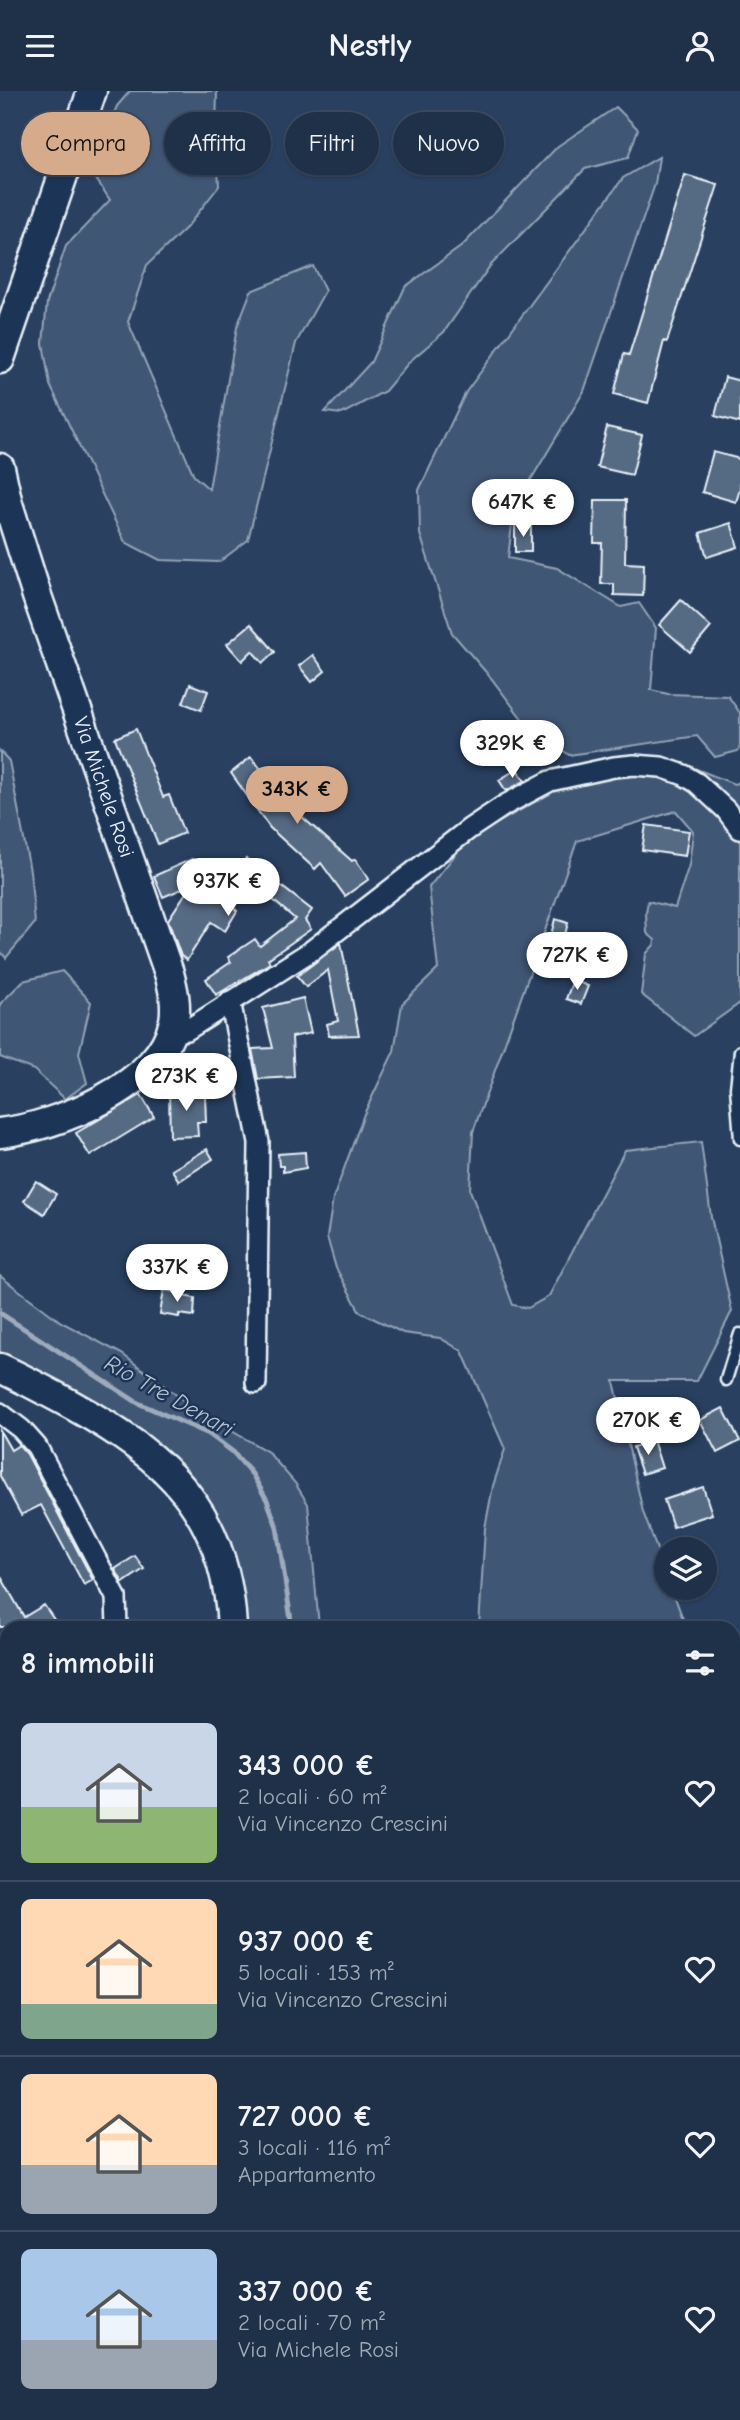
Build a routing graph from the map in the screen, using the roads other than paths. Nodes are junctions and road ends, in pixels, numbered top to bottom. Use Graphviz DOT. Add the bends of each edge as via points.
graph roads {
  1 [pos="92,91"];
  2 [pos="4,330"];
  3 [pos="0,359"];
  4 [pos="0,468"];
  5 [pos="740,829"];
  6 [pos="230,1001"];
  7 [pos="170,1033"];
  8 [pos="740,1051"];
  9 [pos="0,1133"];
  10 [pos="740,1139"];
  11 [pos="740,1334"];
  12 [pos="0,1368"];
  13 [pos="726,1380"];
  14 [pos="256,1383"];
  15 [pos="0,1413"];
  16 [pos="117,1621"];
  17 [pos="232,1621"];
  1 -- 2 [label="street"];
  2 -- 3 [label="street"];
  4 -- 7 [label="street, Via Michele Rosi" via="37,596 169,973 175,1008"];
  5 -- 6 [label="street" via="697,783 661,767 614,767 550,781 469,829 311,951"];
  6 -- 7 [label="street" via="187,1030"];
  6 -- 14 [label="street" via="259,1142"];
  7 -- 9 [label="street, Via Michele Rosi" via="147,1066 111,1095 56,1120"];
  8 -- 10 [label="lane" via="736,1088"];
  11 -- 13 [label="lane"];
  12 -- 17 [label="street" via="111,1427 180,1485 195,1504 223,1563"];
  15 -- 16 [label="street" via="37,1447 116,1597"];
}
